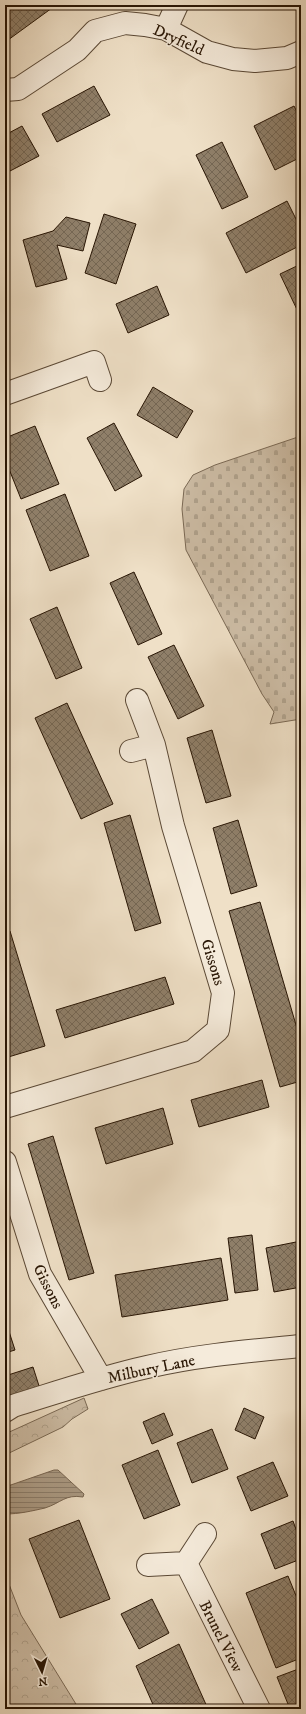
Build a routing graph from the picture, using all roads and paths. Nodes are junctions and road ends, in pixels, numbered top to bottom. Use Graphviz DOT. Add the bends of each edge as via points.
graph roads {
  1 [pos="177,5"];
  2 [pos="166,29"];
  3 [pos="301,52"];
  4 [pos="5,90"];
  5 [pos="94,362"];
  6 [pos="5,394"];
  7 [pos="137,700"];
  8 [pos="154,745"];
  9 [pos="131,751"];
  10 [pos="5,1107"];
  11 [pos="5,1162"];
  12 [pos="301,1346"];
  13 [pos="101,1379"];
  14 [pos="5,1411"];
  15 [pos="205,1534"];
  16 [pos="186,1563"];
  17 [pos="148,1565"];
  18 [pos="259,1709"];
  1 -- 2 [label="street"];
  2 -- 3 [label="street, Dryfield" via="207,52 233,59 255,61 287,58"];
  2 -- 4 [label="street, Dryfield" via="125,23 95,31 77,50 38,76 18,89"];
  5 -- 6 [label="street"];
  7 -- 8 [label="street, Gissons"];
  8 -- 9 [label="street"];
  8 -- 10 [label="street, Gissons" via="173,826 223,993 218,1030 193,1051"];
  11 -- 13 [label="street, Gissons" via="40,1274"];
  12 -- 13 [label="street, Milbury Lane" via="198,1357 148,1366"];
  13 -- 14 [label="street, Milbury Lane" via="13,1406"];
  15 -- 16 [label="street"];
  16 -- 17 [label="street"];
  16 -- 18 [label="street, Brunel View"];
}
